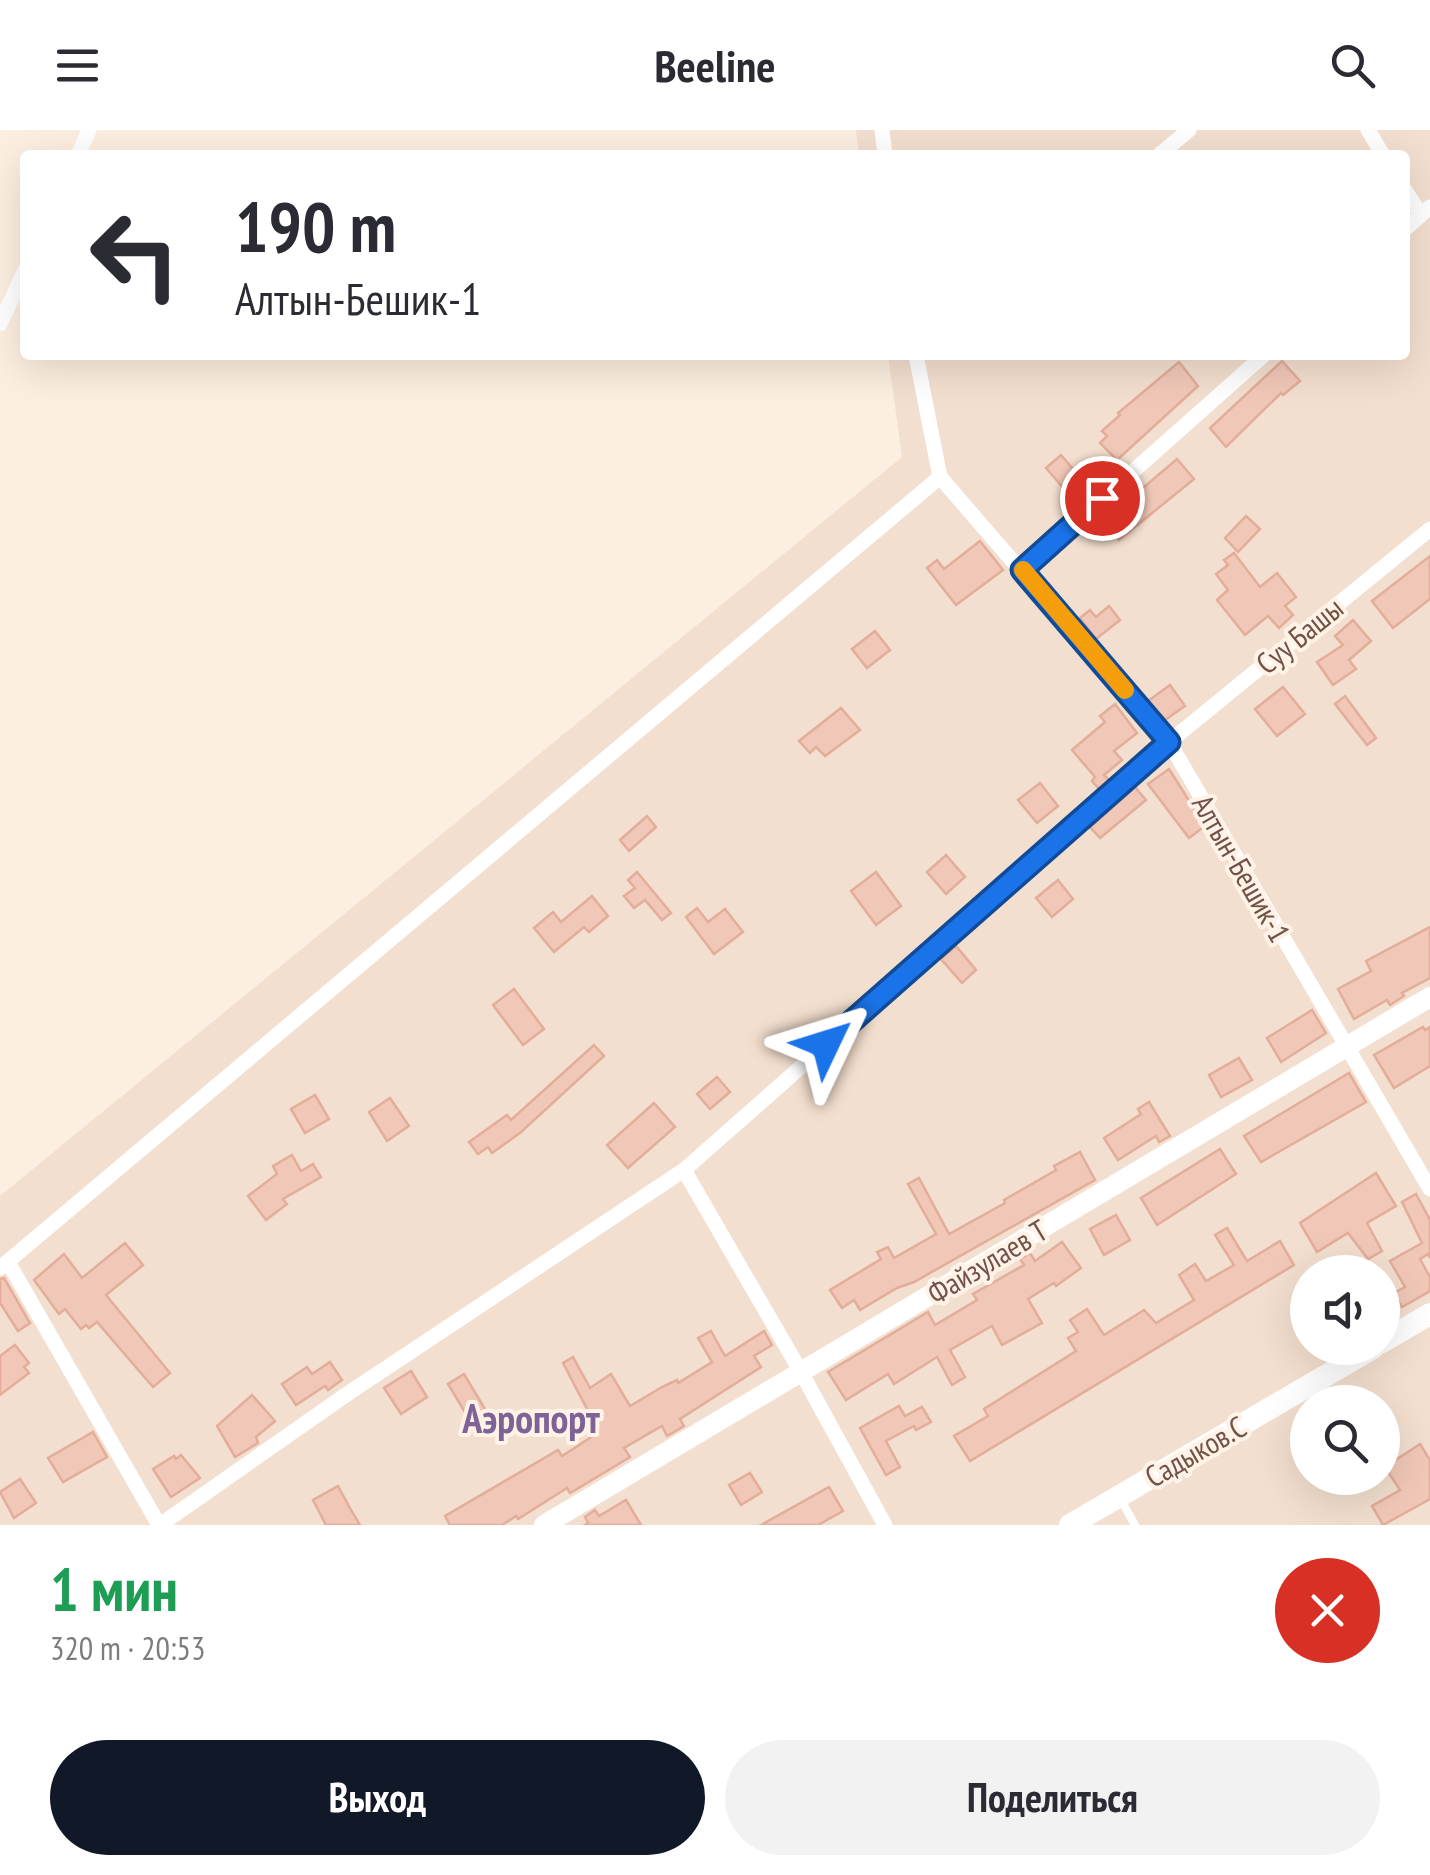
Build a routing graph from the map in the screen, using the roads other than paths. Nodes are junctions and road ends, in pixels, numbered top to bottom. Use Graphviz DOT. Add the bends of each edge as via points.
graph roads {
  1 [pos="1188,130"];
  2 [pos="1166,150"];
  3 [pos="20,281"];
  4 [pos="0,324"];
  5 [pos="920,360"];
  6 [pos="1258,360"];
  7 [pos="940,477"];
  8 [pos="1430,529"];
  9 [pos="1022,570"];
  10 [pos="1169,742"];
  11 [pos="1430,997"];
  12 [pos="1346,1046"];
  13 [pos="684,1170"];
  14 [pos="1430,1188"];
  15 [pos="4,1265"];
  16 [pos="1430,1314"];
  17 [pos="1400,1332"];
  18 [pos="1343,1365"];
  19 [pos="801,1372"];
  20 [pos="1118,1496"];
  21 [pos="159,1525"];
  22 [pos="544,1525"];
  23 [pos="884,1525"];
  24 [pos="1070,1525"];
  25 [pos="1135,1525"];
  1 -- 2 [label="street"];
  3 -- 4 [label="street"];
  5 -- 7 [label="street"];
  6 -- 9 [label="street"];
  7 -- 9 [label="street, Алтын-Бешик-1"];
  7 -- 15 [label="street"];
  8 -- 10 [label="street, Суу Башы"];
  9 -- 10 [label="street, Алтын-Бешик-1"];
  10 -- 12 [label="street, Алтын-Бешик-1"];
  10 -- 13 [label="street, Суу Башы"];
  11 -- 12 [label="street, Файзулаев Т"];
  12 -- 14 [label="street, Алтын-Бешик-1"];
  12 -- 19 [label="street, Файзулаев Т"];
  13 -- 19 [label="street"];
  13 -- 21 [label="street, Суу Башы"];
  15 -- 21 [label="street"];
  16 -- 17 [label="main road"];
  18 -- 20 [label="main road, Садыков.С"];
  19 -- 22 [label="street, Файзулаев Т"];
  19 -- 23 [label="street"];
  20 -- 24 [label="main road, Садыков.С"];
  20 -- 25 [label="lane"];
}
